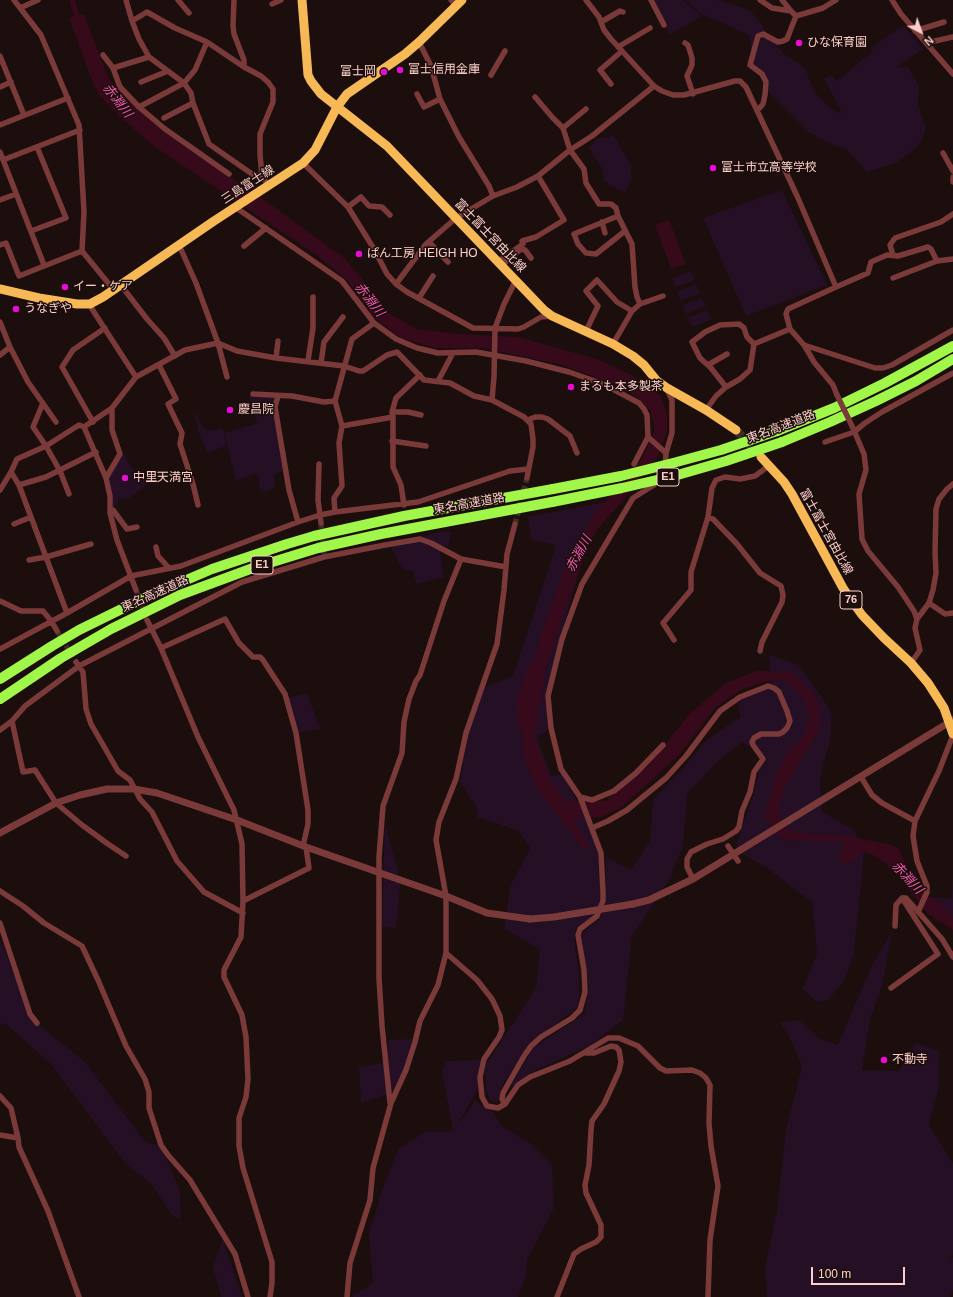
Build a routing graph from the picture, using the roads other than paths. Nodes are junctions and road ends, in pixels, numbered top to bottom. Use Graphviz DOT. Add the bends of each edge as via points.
graph roads {
  1 [pos="14,0"];
  2 [pos="38,0"];
  3 [pos="126,0"];
  4 [pos="178,0"];
  5 [pos="234,0"];
  6 [pos="281,0"];
  7 [pos="302,0"];
  8 [pos="586,0"];
  9 [pos="651,0"];
  10 [pos="760,0"];
  11 [pos="782,0"];
  12 [pos="836,0"];
  13 [pos="892,0"];
  14 [pos="456,2"];
  15 [pos="272,4"];
  16 [pos="20,8"];
  17 [pos="791,11"];
  18 [pos="623,12"];
  19 [pos="189,13"];
  20 [pos="796,16"];
  21 [pos="132,21"];
  22 [pos="601,22"];
  23 [pos="944,22"];
  24 [pos="664,25"];
  25 [pos="650,28"];
  26 [pos="915,31"];
  27 [pos="953,37"];
  28 [pos="207,42"];
  29 [pos="419,42"];
  30 [pos="685,43"];
  31 [pos="926,44"];
  32 [pos="620,49"];
  33 [pos="505,51"];
  34 [pos="103,55"];
  35 [pos="0,56"];
  36 [pos="149,57"];
  37 [pos="244,67"];
  38 [pos="113,68"];
  39 [pos="168,71"];
  40 [pos="953,74"];
  41 [pos="491,76"];
  42 [pos="11,82"];
  43 [pos="141,82"];
  44 [pos="184,83"];
  45 [pos="611,84"];
  46 [pos="654,86"];
  47 [pos="0,87"];
  48 [pos="417,94"];
  49 [pos="693,94"];
  50 [pos="535,97"];
  51 [pos="68,98"];
  52 [pos="440,99"];
  53 [pos="194,103"];
  54 [pos="139,107"];
  55 [pos="337,107"];
  56 [pos="586,109"];
  57 [pos="757,111"];
  58 [pos="24,115"];
  59 [pos="164,118"];
  60 [pos="0,125"];
  61 [pos="563,128"];
  62 [pos="80,130"];
  63 [pos="38,147"];
  64 [pos="570,150"];
  65 [pos="0,152"];
  66 [pos="943,153"];
  67 [pos="3,160"];
  68 [pos="303,163"];
  69 [pos="953,171"];
  70 [pos="229,174"];
  71 [pos="538,176"];
  72 [pos="262,177"];
  73 [pos="953,177"];
  74 [pos="953,182"];
  75 [pos="269,185"];
  76 [pos="16,194"];
  77 [pos="493,196"];
  78 [pos="0,200"];
  79 [pos="235,207"];
  80 [pos="348,207"];
  81 [pos="953,214"];
  82 [pos="390,215"];
  83 [pos="618,216"];
  84 [pos="456,218"];
  85 [pos="602,222"];
  86 [pos="266,228"];
  87 [pos="625,230"];
  88 [pos="30,231"];
  89 [pos="605,233"];
  90 [pos="429,242"];
  91 [pos="179,245"];
  92 [pos="0,246"];
  93 [pos="244,246"];
  94 [pos="82,251"];
  95 [pos="894,255"];
  96 [pos="530,258"];
  97 [pos="953,259"];
  98 [pos="448,262"];
  99 [pos="938,262"];
  100 [pos="500,263"];
  101 [pos="44,265"];
  102 [pos="433,276"];
  103 [pos="893,278"];
  104 [pos="516,280"];
  105 [pos="396,284"];
  106 [pos="117,287"];
  107 [pos="836,287"];
  108 [pos="0,289"];
  109 [pos="663,296"];
  110 [pos="313,297"];
  111 [pos="419,298"];
  112 [pos="90,304"];
  113 [pos="640,304"];
  114 [pos="632,311"];
  115 [pos="552,316"];
  116 [pos="343,317"];
  117 [pos="0,322"];
  118 [pos="374,323"];
  119 [pos="105,328"];
  120 [pos="495,328"];
  121 [pos="790,329"];
  122 [pos="953,330"];
  123 [pos="586,331"];
  124 [pos="278,340"];
  125 [pos="218,343"];
  126 [pos="613,344"];
  127 [pos="754,344"];
  128 [pos="804,345"];
  129 [pos="953,346"];
  130 [pos="10,347"];
  131 [pos="453,353"];
  132 [pos="727,354"];
  133 [pos="0,355"];
  134 [pos="495,355"];
  135 [pos="176,356"];
  136 [pos="276,358"];
  137 [pos="953,359"];
  138 [pos="308,362"];
  139 [pos="322,363"];
  140 [pos="159,365"];
  141 [pos="708,365"];
  142 [pos="344,366"];
  143 [pos="953,373"];
  144 [pos="420,375"];
  145 [pos="136,377"];
  146 [pos="227,377"];
  147 [pos="438,382"];
  148 [pos="726,387"];
  149 [pos="667,388"];
  150 [pos="253,394"];
  151 [pos="278,396"];
  152 [pos="492,400"];
  153 [pos="335,401"];
  154 [pos="43,403"];
  155 [pos="112,408"];
  156 [pos="706,410"];
  157 [pos="392,414"];
  158 [pos="421,415"];
  159 [pos="528,420"];
  160 [pos="56,422"];
  161 [pos="93,422"];
  162 [pos="342,426"];
  163 [pos="84,428"];
  164 [pos="736,430"];
  165 [pos="854,432"];
  166 [pos="648,437"];
  167 [pos="392,441"];
  168 [pos="825,442"];
  169 [pos="46,446"];
  170 [pos="426,446"];
  171 [pos="96,452"];
  172 [pos="577,453"];
  173 [pos="666,453"];
  174 [pos="761,457"];
  175 [pos="320,464"];
  176 [pos="634,464"];
  177 [pos="770,465"];
  178 [pos="528,468"];
  179 [pos="60,471"];
  180 [pos="11,472"];
  181 [pos="106,478"];
  182 [pos="527,478"];
  183 [pos="3,481"];
  184 [pos="953,484"];
  185 [pos="20,485"];
  186 [pos="0,490"];
  187 [pos="69,494"];
  188 [pos="198,505"];
  189 [pos="404,505"];
  190 [pos="110,510"];
  191 [pos="334,512"];
  192 [pos="320,515"];
  193 [pos="31,517"];
  194 [pos="708,517"];
  195 [pos="298,522"];
  196 [pos="321,523"];
  197 [pos="14,524"];
  198 [pos="515,524"];
  199 [pos="137,527"];
  200 [pos="91,544"];
  201 [pos="156,547"];
  202 [pos="46,557"];
  203 [pos="461,559"];
  204 [pos="28,560"];
  205 [pos="506,567"];
  206 [pos="169,568"];
  207 [pos="131,576"];
  208 [pos="136,590"];
  209 [pos="0,601"];
  210 [pos="929,603"];
  211 [pos="67,613"];
  212 [pos="953,613"];
  213 [pos="918,619"];
  214 [pos="147,620"];
  215 [pos="52,622"];
  216 [pos="151,628"];
  217 [pos="57,631"];
  218 [pos="674,640"];
  219 [pos="161,648"];
  220 [pos="0,649"];
  221 [pos="760,651"];
  222 [pos="911,663"];
  223 [pos="78,664"];
  224 [pos="0,679"];
  225 [pos="0,699"];
  226 [pos="12,721"];
  227 [pos="951,721"];
  228 [pos="0,730"];
  229 [pos="953,734"];
  230 [pos="663,745"];
  231 [pos="860,777"];
  232 [pos="134,789"];
  233 [pos="580,797"];
  234 [pos="56,803"];
  235 [pos="237,820"];
  236 [pos="914,821"];
  237 [pos="591,825"];
  238 [pos="0,833"];
  239 [pos="723,838"];
  240 [pos="304,846"];
  241 [pos="126,856"];
  242 [pos="738,861"];
  243 [pos="380,873"];
  244 [pos="693,880"];
  245 [pos="0,891"];
  246 [pos="446,896"];
  247 [pos="902,898"];
  248 [pos="243,901"];
  249 [pos="919,910"];
  250 [pos="242,913"];
  251 [pos="0,924"];
  252 [pos="895,926"];
  253 [pos="446,953"];
  254 [pos="953,957"];
  255 [pos="890,988"];
  256 [pos="37,1023"];
  257 [pos="586,1053"];
  258 [pos="0,1096"];
  259 [pos="390,1103"];
  260 [pos="505,1104"];
  261 [pos="0,1135"];
  262 [pos="18,1138"];
  263 [pos="80,1297"];
  264 [pos="248,1297"];
  265 [pos="270,1297"];
  266 [pos="347,1297"];
  267 [pos="557,1297"];
  268 [pos="708,1297"];
  1 -- 16 [label="street"];
  2 -- 16 [label="street"];
  3 -- 21 [label="street"];
  4 -- 19 [label="street"];
  5 -- 37 [label="street" via="234,34 244,60"];
  6 -- 15 [label="street"];
  7 -- 55 [label="main road, 富士富士宮由比線" via="308,75 321,94"];
  8 -- 22 [label="street"];
  9 -- 24 [label="street"];
  10 -- 17 [label="street" via="772,8"];
  11 -- 17 [label="street"];
  12 -- 20 [label="street" via="823,8"];
  13 -- 26 [label="street"];
  14 -- 29 [label="main road, 三島富士線"];
  16 -- 51 [label="street" via="41,35"];
  17 -- 20 [label="street"];
  18 -- 22 [label="street" via="620,11"];
  20 -- 57 [label="street" via="787,39 778,42 763,34 758,36 750,65 762,74 766,82 763,104"];
  21 -- 28 [label="street" via="147,12"];
  21 -- 36 [label="street"];
  22 -- 32 [label="street" via="604,30"];
  23 -- 26 [label="street"];
  25 -- 32 [label="street"];
  26 -- 31 [label="street"];
  27 -- 31 [label="street"];
  28 -- 37 [label="street"];
  28 -- 44 [label="street" via="195,70"];
  29 -- 52 [label="street" via="431,66"];
  29 -- 55 [label="main road, 三島富士線" via="346,94"];
  30 -- 49 [label="street" via="692,58 688,76"];
  31 -- 40 [label="street"];
  32 -- 45 [label="street" via="600,70"];
  32 -- 46 [label="street"];
  33 -- 41 [label="street"];
  34 -- 38 [label="street"];
  35 -- 42 [label="street"];
  36 -- 38 [label="street"];
  36 -- 39 [label="street"];
  37 -- 72 [label="street" via="261,76 273,90 273,102 260,134"];
  38 -- 54 [label="street" via="120,87"];
  39 -- 43 [label="street"];
  39 -- 44 [label="street"];
  42 -- 47 [label="street"];
  42 -- 58 [label="street"];
  44 -- 53 [label="street"];
  44 -- 54 [label="street"];
  46 -- 49 [label="street" via="673,95"];
  46 -- 64 [label="street" via="592,136"];
  48 -- 52 [label="street" via="424,107"];
  49 -- 57 [label="street" via="740,81 746,87"];
  50 -- 61 [label="street"];
  51 -- 58 [label="street"];
  51 -- 62 [label="street"];
  52 -- 77 [label="street"];
  53 -- 59 [label="street"];
  53 -- 72 [label="street" via="209,144 252,174"];
  54 -- 70 [label="street" via="165,129"];
  55 -- 68 [label="main road, 三島富士線" via="315,150"];
  55 -- 84 [label="main road, 富士富士宮由比線" via="387,146"];
  56 -- 61 [label="street"];
  57 -- 107 [label="street"];
  58 -- 60 [label="street"];
  61 -- 64 [label="street"];
  62 -- 63 [label="street"];
  62 -- 94 [label="street" via="84,212"];
  63 -- 67 [label="street"];
  63 -- 88 [label="street" via="66,218"];
  64 -- 71 [label="street"];
  64 -- 83 [label="street" via="584,169 586,183 599,204 611,204 616,208"];
  65 -- 67 [label="street"];
  66 -- 69 [label="street"];
  67 -- 76 [label="street"];
  68 -- 75 [label="main road, 三島富士線"];
  68 -- 80 [label="street"];
  71 -- 77 [label="street"];
  71 -- 100 [label="street" via="564,220 536,237 522,241 523,244"];
  72 -- 75 [label="street"];
  73 -- 74 [label="street"];
  75 -- 79 [label="main road, 三島富士線"];
  76 -- 78 [label="street"];
  76 -- 88 [label="street"];
  77 -- 84 [label="street"];
  79 -- 86 [label="street"];
  79 -- 91 [label="main road, 三島富士線"];
  80 -- 82 [label="street" via="361,197 368,206 382,207"];
  80 -- 105 [label="street" via="387,274"];
  81 -- 95 [label="street" via="941,222 894,238 890,245"];
  83 -- 85 [label="street"];
  83 -- 87 [label="street"];
  84 -- 90 [label="street"];
  84 -- 100 [label="main road, 富士富士宮由比線"];
  85 -- 87 [label="street" via="574,234 578,244 586,252 596,254"];
  85 -- 89 [label="street"];
  86 -- 93 [label="street"];
  86 -- 118 [label="street" via="342,281"];
  87 -- 113 [label="street" via="632,244"];
  88 -- 101 [label="street"];
  90 -- 98 [label="street"];
  90 -- 105 [label="street"];
  91 -- 106 [label="main road, 三島富士線"];
  91 -- 125 [label="street"];
  92 -- 101 [label="street" via="6,243 19,276"];
  94 -- 101 [label="street"];
  94 -- 106 [label="street"];
  95 -- 99 [label="street" via="928,247"];
  95 -- 107 [label="street" via="887,255 871,262 868,273"];
  96 -- 100 [label="street" via="525,250 521,249"];
  97 -- 99 [label="street"];
  99 -- 103 [label="street"];
  100 -- 104 [label="main road, 富士富士宮由比線"];
  102 -- 111 [label="street"];
  104 -- 115 [label="main road, 富士富士宮由比線"];
  104 -- 120 [label="street"];
  105 -- 111 [label="street"];
  106 -- 112 [label="main road, 三島富士線"];
  106 -- 135 [label="street" via="164,338"];
  107 -- 121 [label="street" via="788,309 786,314"];
  108 -- 112 [label="main road" via="39,298"];
  109 -- 113 [label="street"];
  110 -- 138 [label="street" via="313,328"];
  111 -- 120 [label="street" via="473,328"];
  112 -- 119 [label="street"];
  113 -- 114 [label="street"];
  114 -- 123 [label="street" via="617,302 597,280 586,291 598,306"];
  114 -- 126 [label="street"];
  115 -- 120 [label="street" via="541,317 518,329"];
  115 -- 123 [label="main road, 富士富士宮由比線"];
  116 -- 139 [label="street" via="324,342"];
  117 -- 130 [label="street"];
  118 -- 131 [label="street" via="396,339 417,348 438,353"];
  118 -- 142 [label="street" via="352,339"];
  119 -- 145 [label="street"];
  119 -- 161 [label="street" via="73,350 62,367"];
  120 -- 134 [label="street"];
  121 -- 127 [label="street"];
  121 -- 128 [label="street"];
  122 -- 128 [label="street" via="892,365 882,368"];
  123 -- 126 [label="main road, 富士富士宮由比線"];
  124 -- 136 [label="street"];
  125 -- 135 [label="street" via="185,350"];
  125 -- 136 [label="street" via="237,350"];
  125 -- 146 [label="street"];
  126 -- 149 [label="main road, 富士富士宮由比線" via="633,356"];
  127 -- 141 [label="street" via="739,324 720,325 692,342 700,358"];
  127 -- 148 [label="street" via="750,370"];
  128 -- 165 [label="street, bridge" via="833,385"];
  129 -- 224 [label="highway, 東名高速道路 / E1, bridge" via="834,408 721,450 621,476 404,516 314,536 212,569 79,630"];
  130 -- 133 [label="street"];
  130 -- 154 [label="street" via="28,382"];
  131 -- 134 [label="street" via="476,352"];
  131 -- 147 [label="street"];
  132 -- 141 [label="street"];
  134 -- 152 [label="street"];
  134 -- 166 [label="street" via="569,372 603,384 639,403 644,409 648,423"];
  135 -- 140 [label="street"];
  136 -- 138 [label="street"];
  137 -- 225 [label="highway, 東名高速道路 / E1, bridge" via="916,381 830,422 726,461 622,488 318,548 253,568 180,595 117,625 61,658"];
  138 -- 139 [label="street"];
  139 -- 142 [label="street"];
  140 -- 145 [label="street"];
  140 -- 188 [label="street" via="176,399 168,404 182,433 180,444 194,484"];
  141 -- 148 [label="street"];
  142 -- 144 [label="street" via="358,371 363,370 387,355 397,352"];
  142 -- 153 [label="street"];
  143 -- 165 [label="street" via="882,412"];
  144 -- 147 [label="street" via="424,380"];
  144 -- 157 [label="street" via="396,398"];
  145 -- 155 [label="street"];
  147 -- 152 [label="street" via="450,383 474,396"];
  148 -- 156 [label="street"];
  149 -- 156 [label="main road, 富士富士宮由比線"];
  149 -- 173 [label="street" via="672,400 672,433"];
  150 -- 151 [label="street"];
  151 -- 153 [label="street"];
  151 -- 195 [label="street" via="275,407"];
  152 -- 159 [label="street"];
  153 -- 162 [label="street"];
  154 -- 160 [label="street"];
  154 -- 169 [label="street" via="33,428"];
  155 -- 161 [label="street"];
  155 -- 181 [label="street" via="112,430 120,454"];
  156 -- 164 [label="main road, 富士富士宮由比線"];
  157 -- 158 [label="street" via="408,412"];
  157 -- 162 [label="street"];
  157 -- 167 [label="street"];
  159 -- 172 [label="street" via="535,416 548,419 570,436"];
  159 -- 178 [label="street" via="531,424 533,447"];
  161 -- 163 [label="street"];
  162 -- 191 [label="street" via="339,443 342,486 334,498"];
  163 -- 169 [label="street" via="79,426"];
  163 -- 171 [label="street"];
  165 -- 168 [label="street"];
  165 -- 213 [label="street" via="864,454 866,470 859,494 862,539"];
  166 -- 173 [label="street"];
  166 -- 176 [label="street"];
  167 -- 170 [label="street"];
  167 -- 189 [label="street" via="393,467 401,485"];
  169 -- 179 [label="street"];
  169 -- 180 [label="street" via="17,459"];
  171 -- 179 [label="street"];
  171 -- 181 [label="street"];
  173 -- 233 [label="street" via="665,472 654,485 633,498 582,584 562,639 548,696 551,728 561,769"];
  174 -- 177 [label="main road, 富士富士宮由比線 / 76"];
  175 -- 192 [label="street"];
  177 -- 194 [label="street" via="755,476 740,479 725,477 716,480 712,488"];
  177 -- 222 [label="main road, 富士富士宮由比線 / 76" via="792,494 852,601 862,615"];
  178 -- 182 [label="street"];
  178 -- 189 [label="street"];
  179 -- 185 [label="street"];
  179 -- 187 [label="street"];
  180 -- 183 [label="street"];
  180 -- 185 [label="street"];
  181 -- 190 [label="street"];
  183 -- 186 [label="street"];
  184 -- 210 [label="street" via="939,500 936,509 936,573"];
  185 -- 193 [label="street"];
  189 -- 191 [label="street"];
  190 -- 199 [label="street" via="113,510 128,529"];
  190 -- 207 [label="street" via="117,540"];
  191 -- 192 [label="street"];
  192 -- 195 [label="street"];
  192 -- 196 [label="street"];
  193 -- 197 [label="street"];
  193 -- 202 [label="street"];
  194 -- 218 [label="street" via="691,572 691,590 663,623"];
  194 -- 221 [label="street" via="737,544 760,573 781,586 782,602"];
  195 -- 206 [label="street"];
  198 -- 205 [label="street" via="506,554"];
  200 -- 202 [label="street"];
  201 -- 206 [label="street" via="158,556"];
  202 -- 204 [label="street"];
  202 -- 211 [label="street"];
  203 -- 205 [label="street"];
  203 -- 216 [label="street" via="420,539 324,557 242,582"];
  203 -- 243 [label="street" via="444,601 420,676 409,699 404,722 402,753 383,806"];
  205 -- 246 [label="street" via="497,644 466,733 456,779 436,840"];
  206 -- 207 [label="street"];
  207 -- 208 [label="street"];
  207 -- 211 [label="street"];
  209 -- 215 [label="street" via="20,611 43,611"];
  210 -- 212 [label="street" via="945,614"];
  210 -- 213 [label="street"];
  211 -- 215 [label="street"];
  213 -- 222 [label="street" via="915,628 920,650"];
  214 -- 216 [label="street"];
  215 -- 217 [label="street"];
  215 -- 220 [label="street"];
  216 -- 219 [label="street"];
  216 -- 223 [label="street"];
  219 -- 235 [label="street" via="198,737"];
  219 -- 240 [label="street" via="225,619 238,643 253,657 264,660 285,694 296,733 308,810"];
  222 -- 227 [label="main road, 富士富士宮由比線 / 76"];
  223 -- 226 [label="street" via="25,706"];
  223 -- 232 [label="street" via="82,672 86,709 91,724 118,772 130,780"];
  226 -- 228 [label="street"];
  226 -- 234 [label="street" via="23,772 35,770"];
  227 -- 229 [label="main road, 富士富士宮由比線 / 76"];
  227 -- 231 [label="street"];
  229 -- 236 [label="street" via="939,771"];
  230 -- 233 [label="street" via="614,791 592,800"];
  231 -- 236 [label="street" via="872,795"];
  231 -- 244 [label="street"];
  232 -- 234 [label="street" via="107,789"];
  232 -- 235 [label="street" via="156,792"];
  232 -- 250 [label="street" via="156,819 177,861 204,892"];
  233 -- 237 [label="street"];
  234 -- 238 [label="street"];
  234 -- 241 [label="street"];
  235 -- 240 [label="street"];
  235 -- 248 [label="street" via="242,844"];
  236 -- 249 [label="street" via="913,836 917,861 927,886"];
  237 -- 239 [label="street" via="608,821 627,810 666,778 720,711 740,697 768,686 774,688 783,700 790,721 783,732 762,734 754,738 752,742 763,759 754,772 739,827"];
  237 -- 260 [label="street" via="601,853 603,901 597,916 580,929 578,936 585,992 580,1010 531,1046 503,1093 502,1099"];
  239 -- 242 [label="street, bridge"];
  239 -- 244 [label="street" via="691,852 687,859 687,867"];
  240 -- 243 [label="street"];
  240 -- 248 [label="street" via="309,868"];
  243 -- 246 [label="street"];
  243 -- 259 [label="street" via="379,978"];
  244 -- 246 [label="street, bridge" via="649,900 633,904 530,919 487,913"];
  245 -- 264 [label="street" via="44,923 82,946 126,1046 145,1079 149,1092 149,1108 161,1145 190,1180 235,1254"];
  246 -- 253 [label="street"];
  247 -- 249 [label="street" via="906,898"];
  247 -- 252 [label="street" via="896,905"];
  247 -- 255 [label="street" via="938,954"];
  248 -- 250 [label="street"];
  249 -- 254 [label="street"];
  250 -- 265 [label="street" via="241,937 224,970 224,977 242,1015 246,1037 248,1079 246,1097 239,1118 239,1146 243,1168 272,1262"];
  251 -- 256 [label="street" via="30,1014"];
  253 -- 259 [label="street" via="438,985 420,1021 406,1070"];
  253 -- 260 [label="street" via="477,980 492,999 500,1016 502,1030 484,1059 480,1076 482,1097 487,1106 498,1108"];
  257 -- 260 [label="street" via="530,1077 518,1085"];
  257 -- 267 [label="street" via="616,1047 620,1050 621,1062 604,1104 592,1121 590,1165 585,1185 586,1194 600,1218 601,1237 574,1254"];
  257 -- 268 [label="street" via="608,1038 619,1038 638,1046 660,1068 666,1071 692,1070 700,1073 710,1085 709,1124 718,1186 710,1240"];
  258 -- 262 [label="street" via="11,1108"];
  259 -- 266 [label="street" via="373,1168 370,1200 350,1263"];
  261 -- 262 [label="street"];
  262 -- 263 [label="street" via="19,1147 48,1211"];
}
